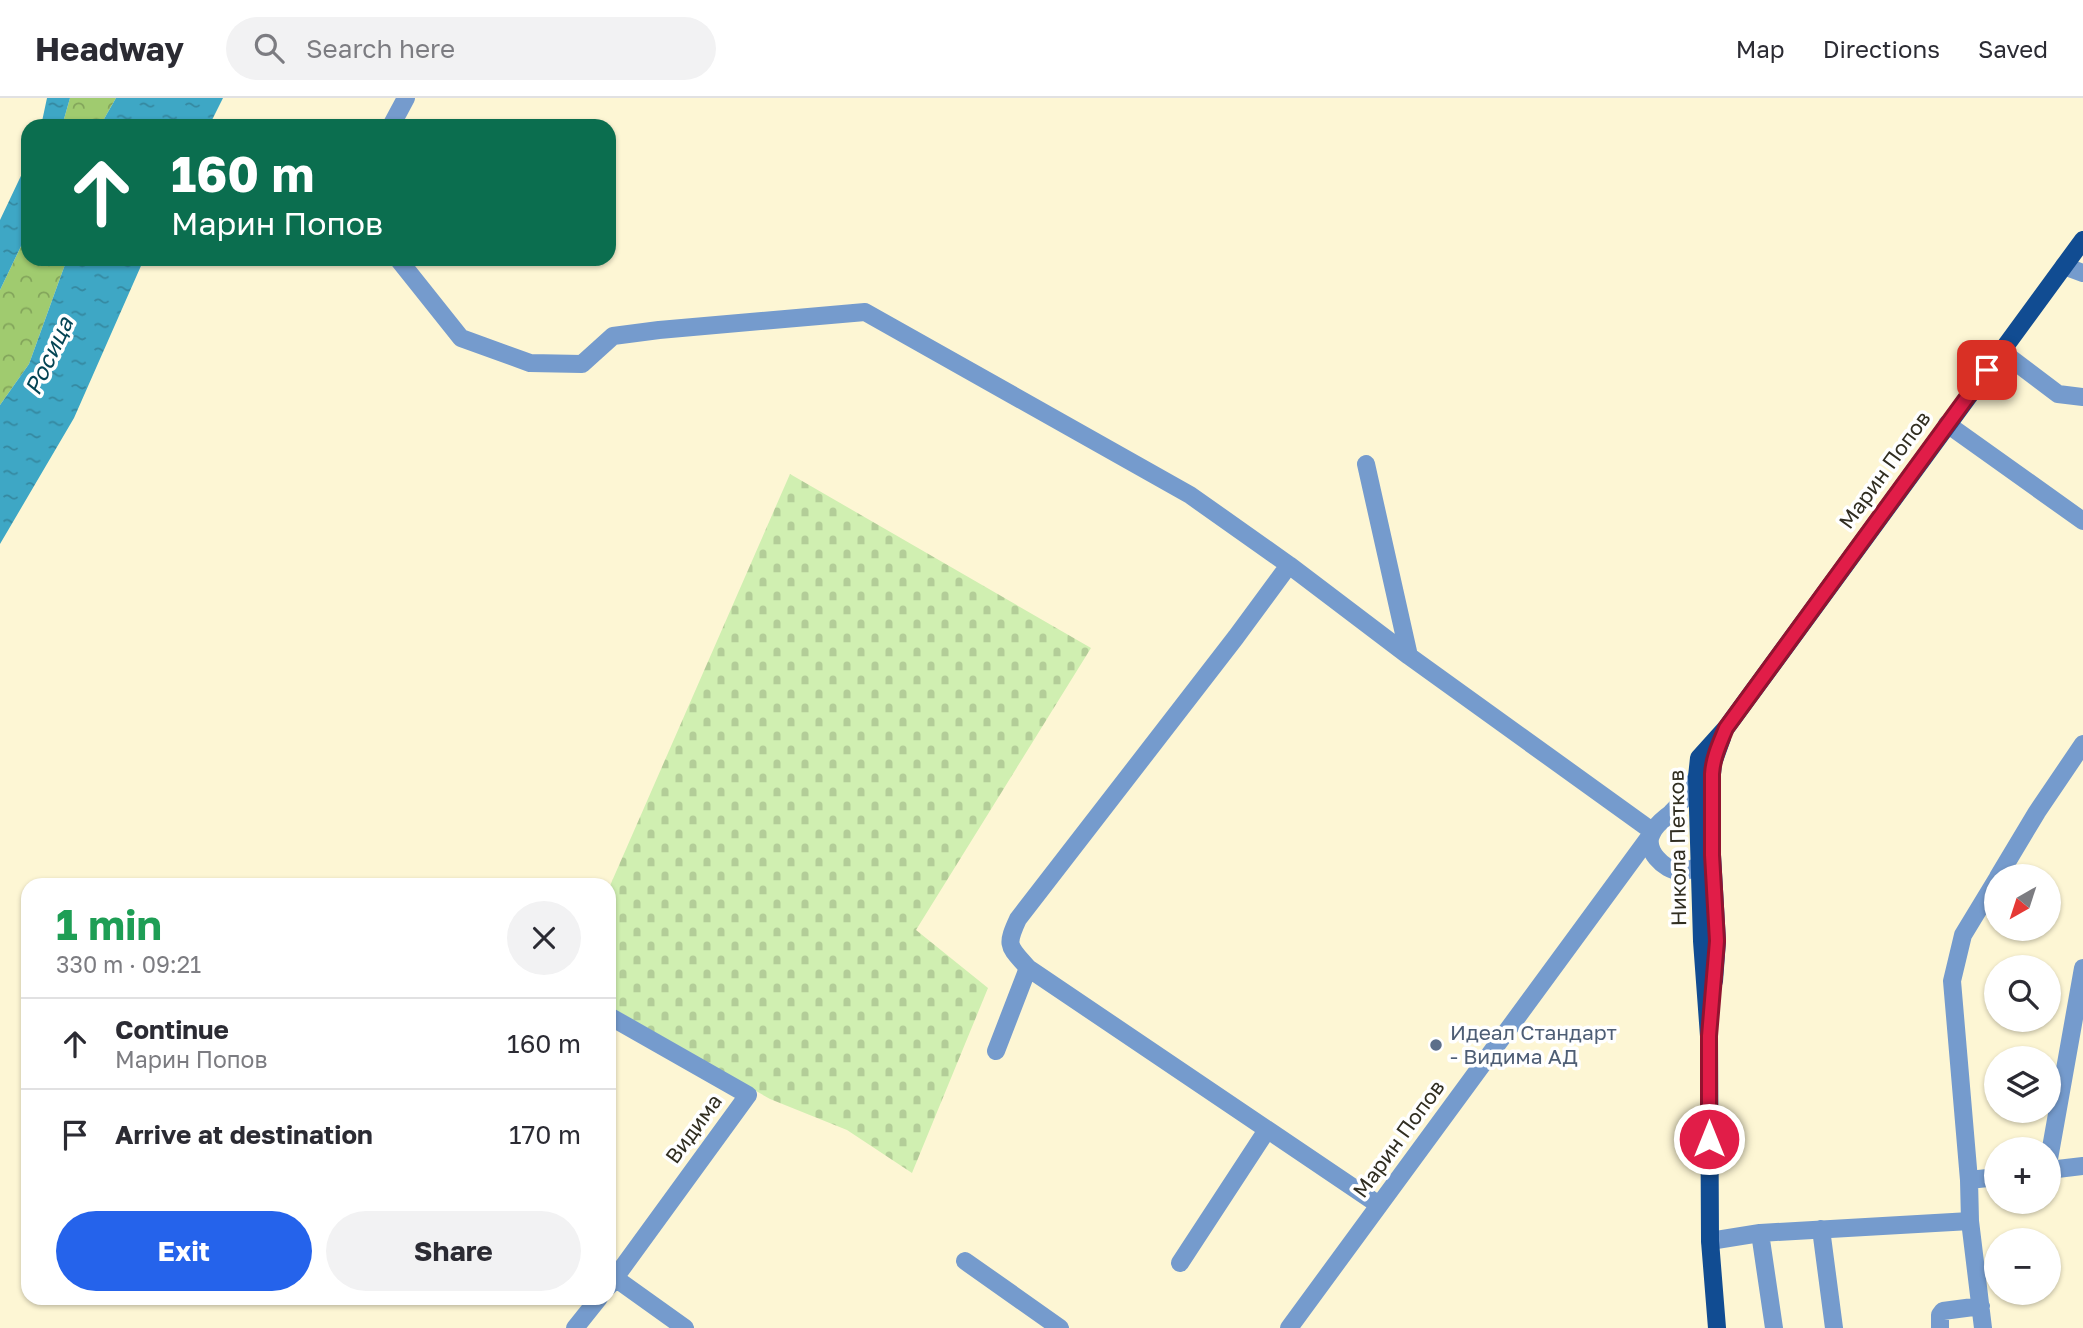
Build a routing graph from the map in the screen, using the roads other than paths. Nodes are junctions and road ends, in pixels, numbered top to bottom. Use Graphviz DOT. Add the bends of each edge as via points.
graph roads {
  1 [pos="406,98"];
  2 [pos="395,119"];
  3 [pos="2083,240"];
  4 [pos="404,266"];
  5 [pos="2064,266"];
  6 [pos="2083,273"];
  7 [pos="2001,351"];
  8 [pos="2083,397"];
  9 [pos="1947,424"];
  10 [pos="1366,464"];
  11 [pos="2083,522"];
  12 [pos="1289,565"];
  13 [pos="1409,656"];
  14 [pos="1726,728"];
  15 [pos="2083,744"];
  16 [pos="1697,777"];
  17 [pos="1670,814"];
  18 [pos="1705,824"];
  19 [pos="1651,834"];
  20 [pos="1706,860"];
  21 [pos="2005,864"];
  22 [pos="1666,866"];
  23 [pos="1622,875"];
  24 [pos="1984,900"];
  25 [pos="1028,968"];
  26 [pos="2083,968"];
  27 [pos="616,1020"];
  28 [pos="996,1051"];
  29 [pos="1267,1130"];
  30 [pos="2053,1137"];
  31 [pos="2083,1167"];
  32 [pos="2061,1169"];
  33 [pos="1984,1178"];
  34 [pos="1969,1180"];
  35 [pos="1379,1205"];
  36 [pos="1970,1221"];
  37 [pos="1821,1229"];
  38 [pos="1760,1233"];
  39 [pos="1710,1241"];
  40 [pos="965,1261"];
  41 [pos="1180,1263"];
  42 [pos="616,1276"];
  43 [pos="616,1285"];
  44 [pos="593,1305"];
  45 [pos="1981,1306"];
  46 [pos="575,1328"];
  47 [pos="685,1328"];
  48 [pos="1060,1328"];
  49 [pos="1289,1328"];
  50 [pos="1717,1328"];
  51 [pos="1774,1328"];
  52 [pos="1834,1328"];
  53 [pos="1940,1328"];
  54 [pos="1983,1328"];
  1 -- 2 [label="street"];
  3 -- 5 [label="main road, Марин Попов"];
  4 -- 12 [label="street" via="461,338 530,363 582,364 612,337 865,312 1190,495"];
  5 -- 6 [label="street"];
  5 -- 7 [label="main road, Марин Попов"];
  7 -- 8 [label="street" via="2058,394"];
  7 -- 9 [label="main road, Марин Попов"];
  9 -- 11 [label="street"];
  9 -- 14 [label="main road, Марин Попов"];
  10 -- 13 [label="street"];
  12 -- 13 [label="street"];
  12 -- 25 [label="street" via="1018,919 1010,936 1011,948"];
  13 -- 19 [label="street"];
  14 -- 16 [label="main road, Никола Петков" via="1699,758"];
  14 -- 18 [label="main road, Никола Петков" via="1713,763"];
  15 -- 21 [label="street"];
  16 -- 17 [label="street"];
  16 -- 18 [label="main road, Никола Петков"];
  17 -- 18 [label="street"];
  17 -- 19 [label="street"];
  18 -- 20 [label="main road, Никола Петков"];
  19 -- 22 [label="street" via="1653,854"];
  19 -- 23 [label="street, Марин Попов"];
  20 -- 22 [label="street" via="1685,871"];
  20 -- 39 [label="main road, Никола Петков" via="1717,941 1709,1036"];
  22 -- 23 [label="street"];
  23 -- 35 [label="street, Марин Попов"];
  24 -- 34 [label="street" via="1963,935 1952,981"];
  25 -- 28 [label="street"];
  25 -- 29 [label="street"];
  26 -- 30 [label="street"];
  27 -- 42 [label="street, Видима" via="748,1094"];
  29 -- 35 [label="street"];
  29 -- 41 [label="street"];
  31 -- 32 [label="street"];
  33 -- 34 [label="street"];
  34 -- 36 [label="street"];
  35 -- 49 [label="street, Марин Попов"];
  36 -- 37 [label="street"];
  36 -- 45 [label="street"];
  37 -- 38 [label="street"];
  37 -- 52 [label="street"];
  38 -- 39 [label="street"];
  38 -- 51 [label="street"];
  39 -- 50 [label="main road, Никола Петков"];
  40 -- 48 [label="street"];
  43 -- 47 [label="street"];
  44 -- 46 [label="street"];
  45 -- 53 [label="street" via="1943,1311"];
  45 -- 54 [label="street"];
}
